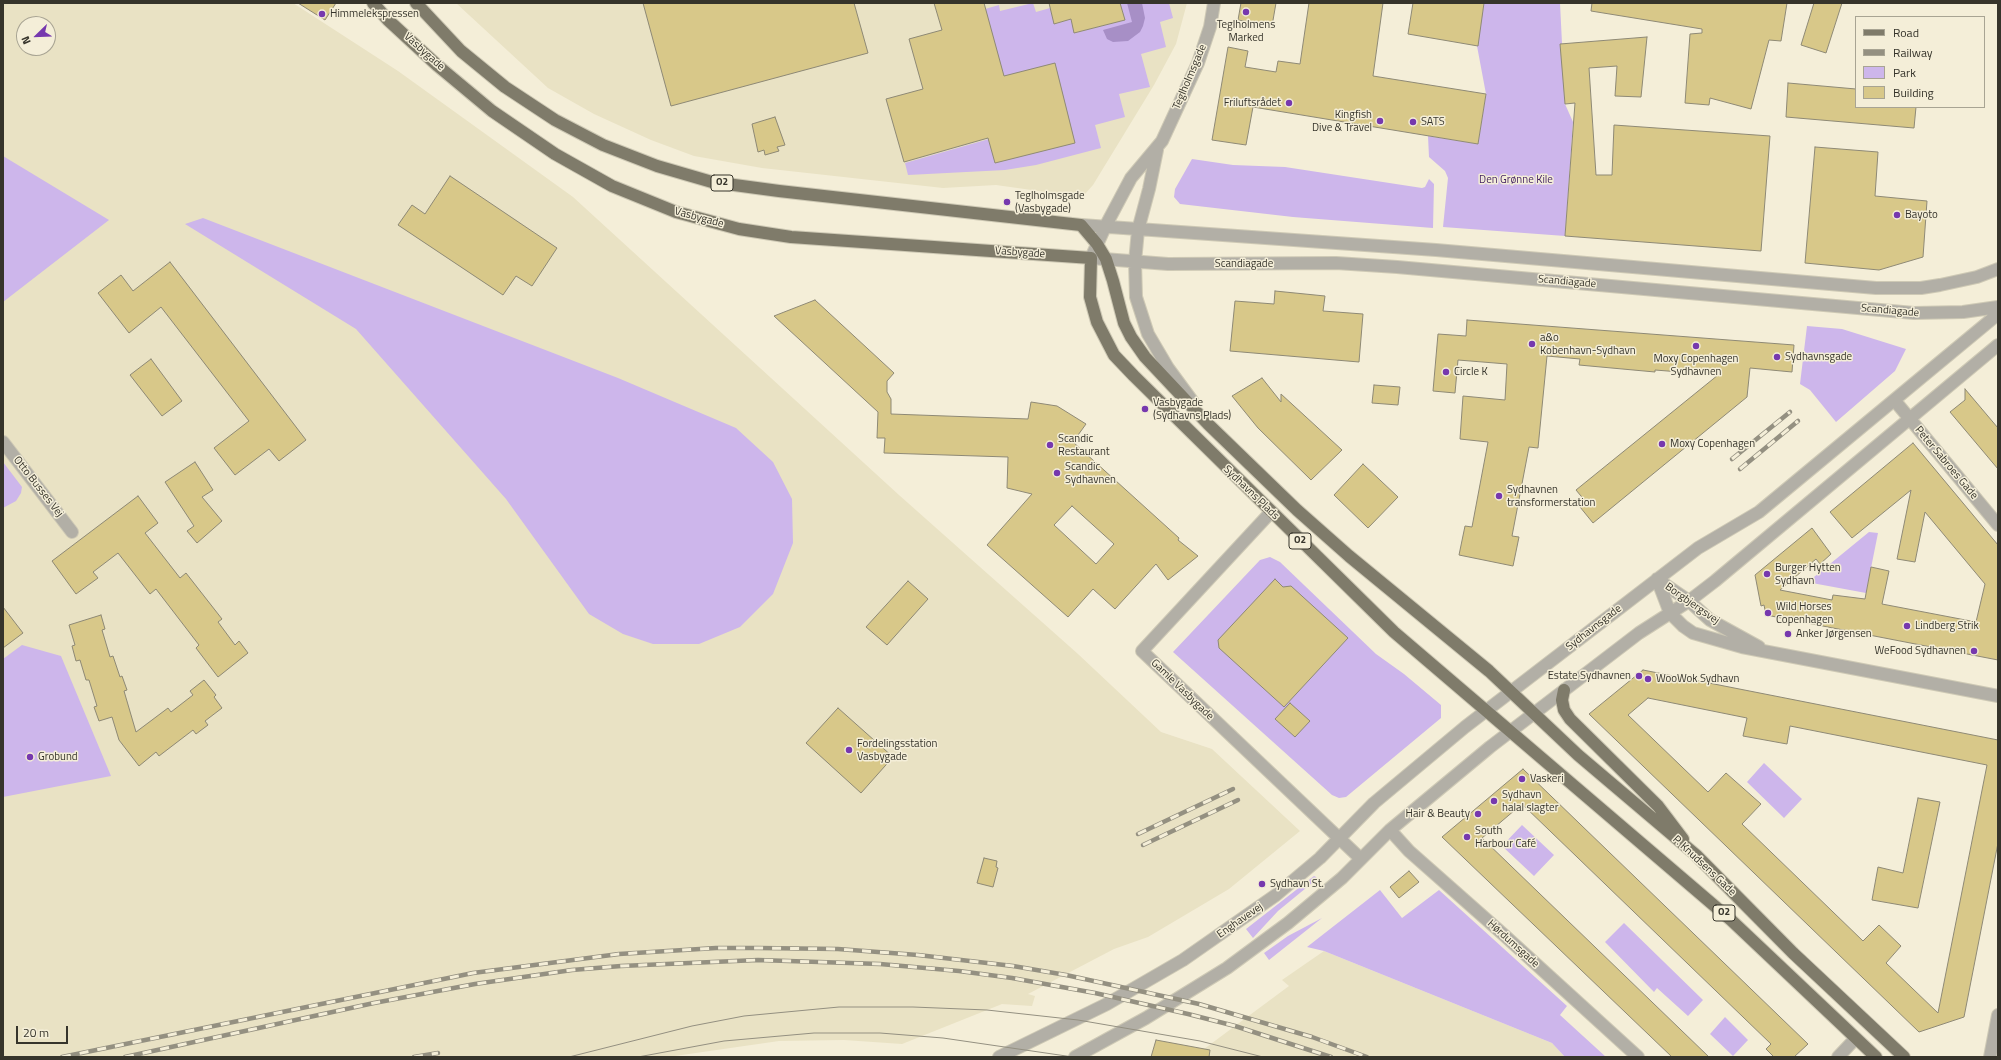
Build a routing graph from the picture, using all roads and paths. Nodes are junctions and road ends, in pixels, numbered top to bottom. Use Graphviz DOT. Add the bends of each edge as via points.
graph roads {
  1 [pos="373,3"];
  2 [pos="416,3"];
  3 [pos="1214,3"];
  4 [pos="1158,148"];
  5 [pos="1081,225"];
  6 [pos="1105,227"];
  7 [pos="1138,230"];
  8 [pos="1097,244"];
  9 [pos="1091,258"];
  10 [pos="1106,259"];
  11 [pos="1135,262"];
  12 [pos="1998,269"];
  13 [pos="1998,307"];
  14 [pos="1998,314"];
  15 [pos="1998,345"];
  16 [pos="1895,401"];
  17 [pos="1910,419"];
  18 [pos="1208,424"];
  19 [pos="3,442"];
  20 [pos="1271,512"];
  21 [pos="1998,525"];
  22 [pos="72,532"];
  23 [pos="1657,579"];
  24 [pos="1689,601"];
  25 [pos="1670,613"];
  26 [pos="1762,649"];
  27 [pos="1564,690"];
  28 [pos="1510,692"];
  29 [pos="1998,696"];
  30 [pos="1487,710"];
  31 [pos="1533,713"];
  32 [pos="1511,730"];
  33 [pos="1390,830"];
  34 [pos="1339,838"];
  35 [pos="1696,855"];
  36 [pos="1361,859"];
  37 [pos="1998,1015"];
  38 [pos="1855,1038"];
  39 [pos="999,1057"];
  40 [pos="1075,1057"];
  41 [pos="1638,1057"];
  42 [pos="1838,1057"];
  43 [pos="1876,1057"];
  44 [pos="1904,1057"];
  45 [pos="1990,1057"];
  1 -- 9 [label="main road, Vasbygade" via="432,61 480,101 555,154 612,186 676,212 739,228 791,237"];
  2 -- 5 [label="main road, O2" via="461,51 504,87 555,120 603,145 657,166 712,182"];
  3 -- 4 [label="street, Teglholmsgade" via="1210,27 1198,63"];
  4 -- 6 [label="street, Teglholmsgade" via="1132,178"];
  4 -- 7 [label="street, Teglholmsgade"];
  5 -- 6 [label="street"];
  5 -- 8 [label="main road, O2"];
  6 -- 7 [label="street, Scandiagade"];
  6 -- 8 [label="street, Teglholmsgade"];
  7 -- 11 [label="street, Teglholmsgade"];
  7 -- 12 [label="street, Scandiagade" via="1436,250 1876,288 1921,288"];
  8 -- 9 [label="street, Teglholmsgade"];
  8 -- 10 [label="main road, O2"];
  9 -- 10 [label="street, Scandiagade"];
  9 -- 20 [label="main road, Sydhavns Plads / O2" via="1092,309 1114,355"];
  10 -- 11 [label="street, Scandiagade"];
  10 -- 18 [label="main road, O2" via="1124,323 1131,337 1145,357"];
  11 -- 13 [label="street, Scandiagade" via="1336,263 1914,313 1963,312"];
  11 -- 18 [label="street, Teglholmsgade" via="1136,296 1148,334 1168,368"];
  14 -- 16 [label="street, Sydhavnsgade"];
  15 -- 17 [label="street"];
  16 -- 17 [label="street, Peter Sabroes Gade"];
  16 -- 23 [label="street, Sydhavnsgade" via="1759,512 1698,548"];
  17 -- 21 [label="street, Peter Sabroes Gade"];
  17 -- 24 [label="street"];
  18 -- 28 [label="main road, Sydhavns Plads / O2" via="1297,510"];
  19 -- 22 [label="street, Otto Busses Vej"];
  20 -- 30 [label="main road, Sydhavns Plads / O2" via="1394,632"];
  20 -- 34 [label="street, Gamle Vasbygade" via="1142,652"];
  23 -- 24 [label="street, Borgbjergsvej"];
  23 -- 25 [label="street, Borgbjergsvej"];
  23 -- 28 [label="street, Sydhavnsgade"];
  24 -- 25 [label="street"];
  24 -- 26 [label="street, Borgbjergsvej" via="1710,620"];
  25 -- 26 [label="street, Borgbjergsvej" via="1693,633 1742,647"];
  25 -- 27 [label="street" via="1639,633"];
  26 -- 29 [label="street, Borgbjergsvej"];
  27 -- 31 [label="street"];
  27 -- 35 [label="main road" via="1563,705 1570,719 1658,806"];
  28 -- 30 [label="street, Sydhavnsgade"];
  28 -- 31 [label="main road, O2"];
  30 -- 32 [label="main road, O2"];
  30 -- 34 [label="street, Enghavevej" via="1374,803"];
  31 -- 32 [label="street"];
  31 -- 35 [label="main road, P. Knudsens Gade / O2" via="1650,818"];
  32 -- 33 [label="street"];
  32 -- 38 [label="main road, P. Knudsens Gade / O2" via="1731,920"];
  33 -- 36 [label="street"];
  33 -- 41 [label="street, Hørdumsgade" via="1409,852"];
  34 -- 36 [label="street, Gamle Vasbygade"];
  34 -- 39 [label="street, Enghavevej" via="1300,875 1183,960 1107,1004"];
  35 -- 44 [label="main road, P. Knudsens Gade / O2" via="1793,953"];
  36 -- 40 [label="street" via="1307,908 1227,968 1146,1018"];
  37 -- 45 [label="street"];
  38 -- 42 [label="street"];
  38 -- 43 [label="main road, P. Knudsens Gade / O2"];
}
